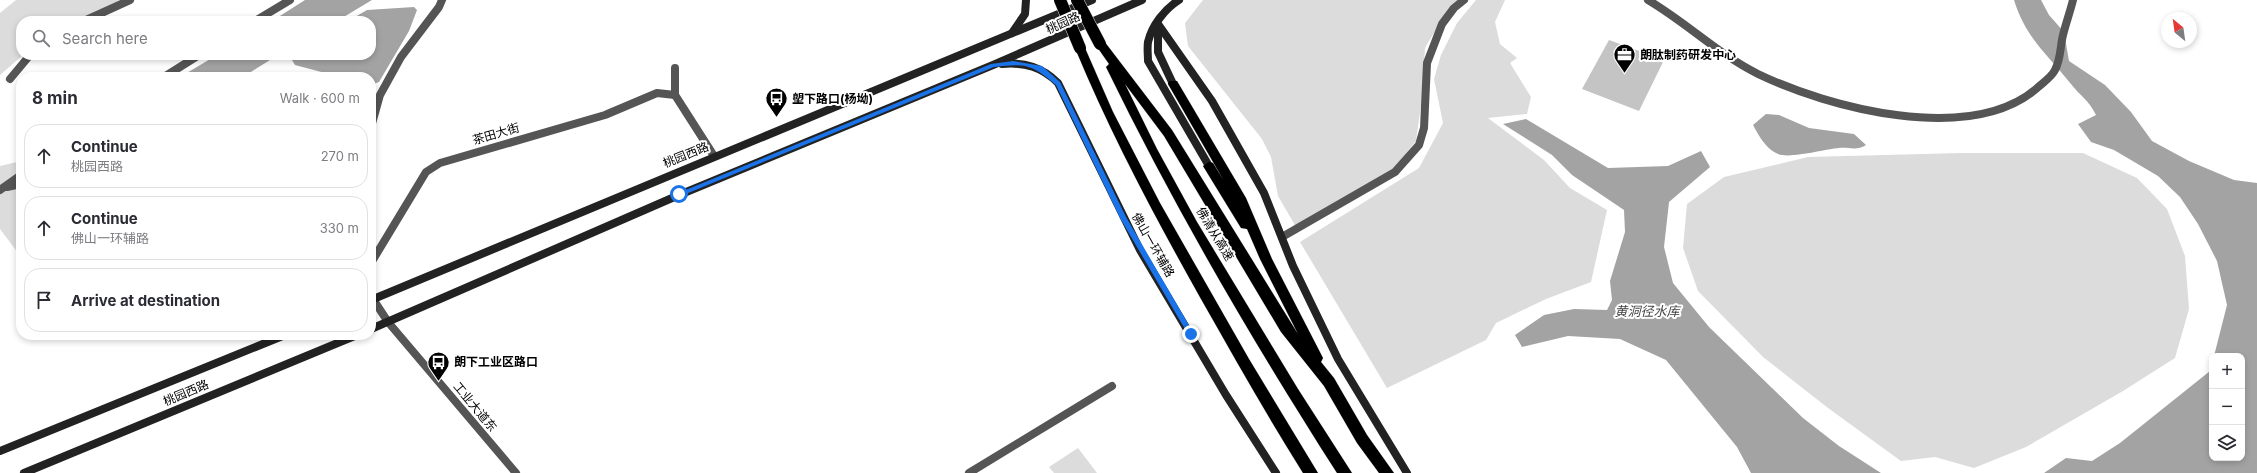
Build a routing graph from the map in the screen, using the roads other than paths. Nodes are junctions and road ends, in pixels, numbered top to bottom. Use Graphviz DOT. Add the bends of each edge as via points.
graph roads {
  1 [pos="130,0"];
  2 [pos="290,0"];
  3 [pos="442,0"];
  4 [pos="1026,0"];
  5 [pos="1060,0"];
  6 [pos="1077,0"];
  7 [pos="1092,0"];
  8 [pos="1142,0"];
  9 [pos="1179,0"];
  10 [pos="1464,0"];
  11 [pos="1648,0"];
  12 [pos="2073,0"];
  13 [pos="95,16"];
  14 [pos="263,16"];
  15 [pos="1158,24"];
  16 [pos="1011,33"];
  17 [pos="1100,44"];
  18 [pos="26,60"];
  19 [pos="191,60"];
  20 [pos="993,65"];
  21 [pos="676,68"];
  22 [pos="172,72"];
  23 [pos="10,79"];
  24 [pos="1173,84"];
  25 [pos="675,94"];
  26 [pos="376,109"];
  27 [pos="714,156"];
  28 [pos="1209,166"];
  29 [pos="16,179"];
  30 [pos="16,185"];
  31 [pos="2,189"];
  32 [pos="1282,237"];
  33 [pos="376,255"];
  34 [pos="1266,259"];
  35 [pos="376,296"];
  36 [pos="376,304"];
  37 [pos="388,322"];
  38 [pos="376,327"];
  39 [pos="273,340"];
  40 [pos="345,340"];
  41 [pos="1329,382"];
  42 [pos="1112,386"];
  43 [pos="0,451"];
  44 [pos="24,473"];
  45 [pos="516,473"];
  46 [pos="969,473"];
  47 [pos="1276,473"];
  48 [pos="1311,473"];
  49 [pos="1345,473"];
  50 [pos="1387,473"];
  51 [pos="1407,473"];
  1 -- 13 [label="street"];
  2 -- 14 [label="street"];
  3 -- 26 [label="street" via="401,57 380,95"];
  4 -- 16 [label="main road" via="1028,8 1024,17"];
  5 -- 48 [label="highway, bridge" via="1096,88 1153,204"];
  6 -- 17 [label="highway, 佛清从高速, bridge"];
  7 -- 16 [label="main road, 桃园路"];
  8 -- 20 [label="main road, 桃园路"];
  9 -- 15 [label="main road" via="1168,7"];
  10 -- 32 [label="street" via="1442,24 1427,63 1424,128 1419,145 1395,172"];
  11 -- 12 [label="street" via="1726,56 1768,78 1809,95 1892,116 1933,120 1957,118 2014,104 2032,96 2053,74 2061,59 2063,37"];
  15 -- 24 [label="main road" via="1158,52"];
  15 -- 28 [label="main road" via="1148,42 1148,61"];
  15 -- 32 [label="main road" via="1212,101 1264,193"];
  16 -- 27 [label="main road, 桃园西路"];
  17 -- 41 [label="highway" via="1168,133 1286,328"];
  17 -- 49 [label="highway, 佛清从高速" via="1177,196 1293,393"];
  18 -- 23 [label="street"];
  19 -- 22 [label="street"];
  20 -- 37 [label="main road" via="679,194"];
  20 -- 47 [label="main road, 佛山一环辅路" via="1029,64 1040,68 1058,83 1140,250 1226,395"];
  21 -- 25 [label="street"];
  24 -- 34 [label="highway" via="1240,198"];
  25 -- 27 [label="street"];
  25 -- 33 [label="street, 茶田大街" via="657,93 606,115 440,163 426,172"];
  27 -- 35 [label="main road, 桃园西路"];
  28 -- 34 [label="highway"];
  29 -- 31 [label="street"];
  30 -- 31 [label="street"];
  32 -- 51 [label="main road" via="1338,359"];
  34 -- 41 [label="highway"];
  36 -- 37 [label="street, 工业大道东"];
  37 -- 38 [label="main road"];
  37 -- 45 [label="street, 工业大道东"];
  39 -- 43 [label="main road, 桃园西路"];
  40 -- 44 [label="main road, 桃园西路"];
  41 -- 50 [label="highway" via="1362,439"];
  42 -- 46 [label="street"];
}
